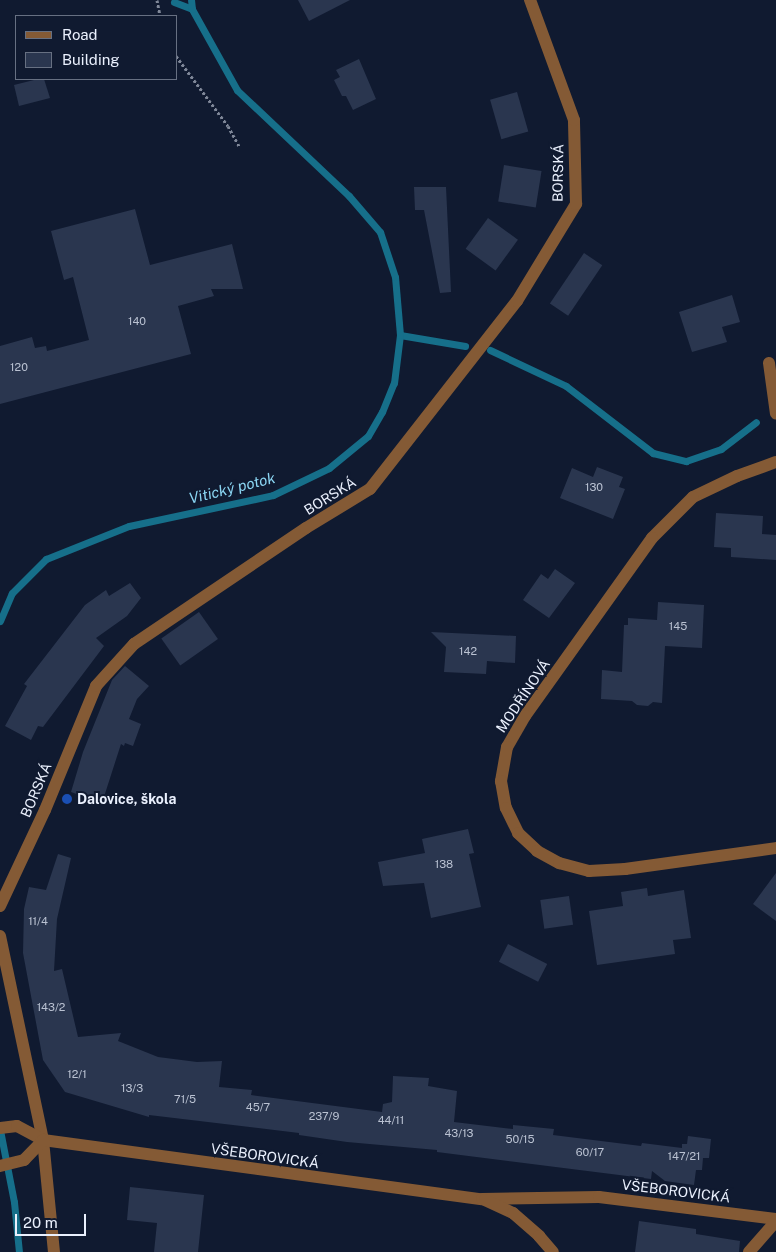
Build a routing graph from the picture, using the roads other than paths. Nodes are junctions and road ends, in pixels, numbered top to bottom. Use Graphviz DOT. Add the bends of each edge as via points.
graph roads {
  1 [pos="530,0"];
  2 [pos="769,363"];
  3 [pos="776,414"];
  4 [pos="776,462"];
  5 [pos="776,848"];
  6 [pos="0,906"];
  7 [pos="0,936"];
  8 [pos="0,1128"];
  9 [pos="43,1140"];
  10 [pos="0,1166"];
  11 [pos="482,1199"];
  12 [pos="776,1220"];
  13 [pos="54,1252"];
  14 [pos="553,1252"];
  15 [pos="749,1252"];
  1 -- 6 [label="street, BORSKÁ" via="574,120 576,204 517,301 370,489 134,644 96,686 45,810"];
  2 -- 3 [label="street"];
  4 -- 5 [label="street, MODŘÍNOVÁ" via="693,497 652,538 525,716 507,747 501,781 506,808 518,833 537,851 559,863 589,871 626,869"];
  7 -- 9 [label="street"];
  8 -- 9 [label="street" via="17,1126"];
  9 -- 10 [label="street" via="24,1160"];
  9 -- 11 [label="street, VŠEBOROVICKÁ"];
  9 -- 13 [label="street"];
  11 -- 12 [label="street, VŠEBOROVICKÁ" via="598,1197"];
  11 -- 14 [label="street, VŠEBOROVICKÁ" via="513,1213"];
  12 -- 15 [label="street, VŠEBOROVICKÁ"];
}
